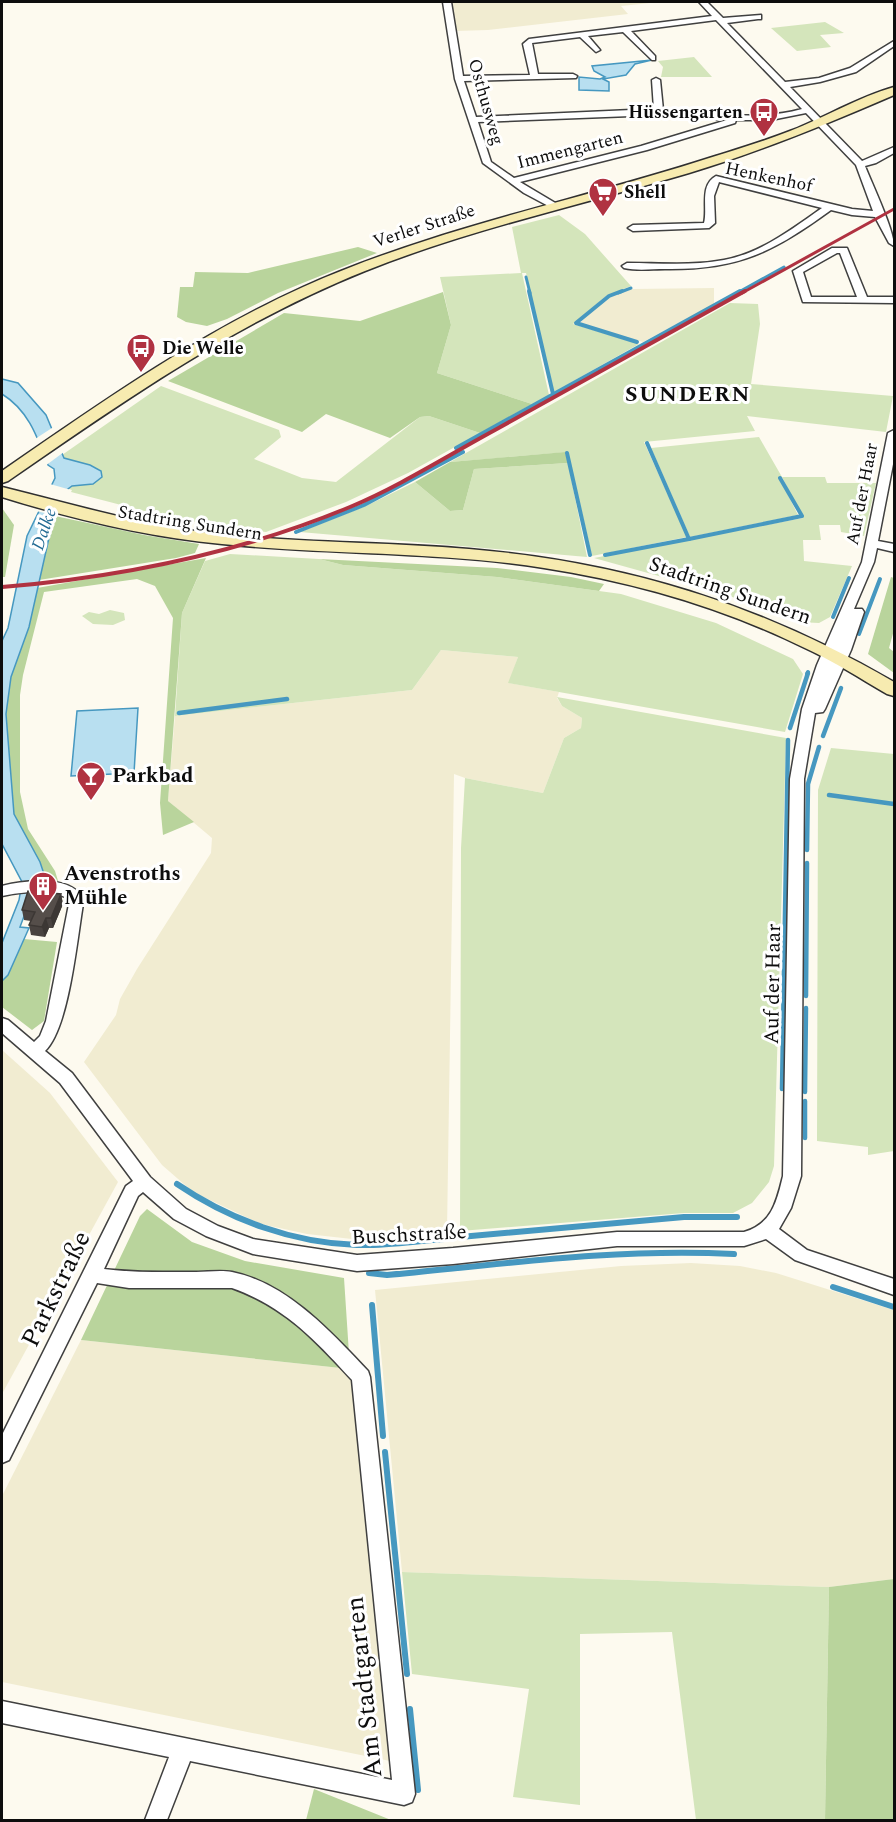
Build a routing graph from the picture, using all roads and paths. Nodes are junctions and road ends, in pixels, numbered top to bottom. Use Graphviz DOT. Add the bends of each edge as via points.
graph roads {
  1 [pos="447,2"];
  2 [pos="703,2"];
  3 [pos="758,17"];
  4 [pos="718,19"];
  5 [pos="625,29"];
  6 [pos="582,34"];
  7 [pos="894,43"];
  8 [pos="596,50"];
  9 [pos="652,58"];
  10 [pos="534,72"];
  11 [pos="573,75"];
  12 [pos="459,79"];
  13 [pos="656,80"];
  14 [pos="782,85"];
  15 [pos="894,91"];
  16 [pos="805,111"];
  17 [pos="659,112"];
  18 [pos="736,117"];
  19 [pos="473,120"];
  20 [pos="817,124"];
  21 [pos="894,150"];
  22 [pos="860,164"];
  23 [pos="513,181"];
  24 [pos="829,207"];
  25 [pos="551,209"];
  26 [pos="879,214"];
  27 [pos="633,228"];
  28 [pos="894,241"];
  29 [pos="627,266"];
  30 [pos="863,300"];
  31 [pos="894,300"];
  32 [pos="894,433"];
  33 [pos="2,478"];
  34 [pos="2,492"];
  35 [pos="42,497"];
  36 [pos="873,543"];
  37 [pos="894,548"];
  38 [pos="837,651"];
  39 [pos="894,679"];
  40 [pos="894,690"];
  41 [pos="2,891"];
  42 [pos="2,1024"];
  43 [pos="35,1050"];
  44 [pos="144,1182"];
  45 [pos="768,1231"];
  46 [pos="92,1275"];
  47 [pos="894,1287"];
  48 [pos="2,1454"];
  49 [pos="2,1712"];
  50 [pos="183,1750"];
  51 [pos="156,1821"];
  1 -- 12 [label="street, Osthusweg"];
  2 -- 4 [label="street"];
  3 -- 4 [label="street"];
  4 -- 5 [label="street"];
  4 -- 14 [label="street"];
  5 -- 6 [label="street"];
  5 -- 9 [label="street"];
  6 -- 8 [label="street"];
  6 -- 10 [label="street" via="529,41"];
  7 -- 14 [label="street" via="854,70"];
  10 -- 11 [label="street"];
  10 -- 12 [label="street"];
  12 -- 19 [label="street, Osthusweg"];
  13 -- 17 [label="street"];
  14 -- 16 [label="street"];
  15 -- 20 [label="main road, Verler Straße"];
  16 -- 18 [label="street" via="777,117"];
  16 -- 20 [label="street"];
  17 -- 18 [label="street"];
  17 -- 19 [label="street"];
  18 -- 23 [label="street, Immengarten" via="644,148"];
  19 -- 23 [label="street, Osthusweg" via="487,163"];
  20 -- 22 [label="street"];
  20 -- 25 [label="main road, Verler Straße" via="695,168"];
  21 -- 22 [label="street"];
  22 -- 26 [label="street"];
  23 -- 25 [label="street, Osthusweg"];
  24 -- 26 [label="street"];
  24 -- 27 [label="street, Henkenhof" via="716,179 709,196 710,222 706,226"];
  24 -- 29 [label="street" via="786,236 731,261"];
  25 -- 33 [label="main road, Verler Straße" via="364,266 260,312 176,360"];
  26 -- 28 [label="street"];
  30 -- 30 [label="street" via="844,250 835,250 798,271 807,300"];
  30 -- 31 [label="street"];
  32 -- 36 [label="street, Auf der Haar"];
  33 -- 35 [label="main road, Stadtring Sundern"];
  34 -- 35 [label="main road, Stadtring Sundern"];
  35 -- 38 [label="main road, Stadtring Sundern" via="113,521 193,535 270,544 501,557 576,568 693,597"];
  36 -- 37 [label="street"];
  36 -- 38 [label="street, Auf der Haar" via="865,590"];
  38 -- 39 [label="main road, Stadtring Sundern"];
  38 -- 40 [label="main road, Stadtring Sundern"];
  38 -- 45 [label="street, Auf der Haar" via="799,756 792,1176 778,1219"];
  41 -- 43 [label="street" via="67,891 76,904 54,1021 46,1040"];
  42 -- 43 [label="street, Buschstraße"];
  43 -- 44 [label="street, Buschstraße" via="66,1078"];
  44 -- 45 [label="street, Buschstraße" via="180,1214 212,1231 253,1246 357,1263 617,1239 744,1239"];
  44 -- 46 [label="street, Parkstraße" via="132,1191"];
  45 -- 47 [label="street" via="801,1255"];
  46 -- 48 [label="street, Parkstraße"];
  46 -- 50 [label="street, Am Stadtgarten" via="129,1280 232,1280 276,1300 317,1329 361,1377 404,1794"];
  49 -- 50 [label="street, Am Stadtgarten"];
  50 -- 51 [label="street"];
}
